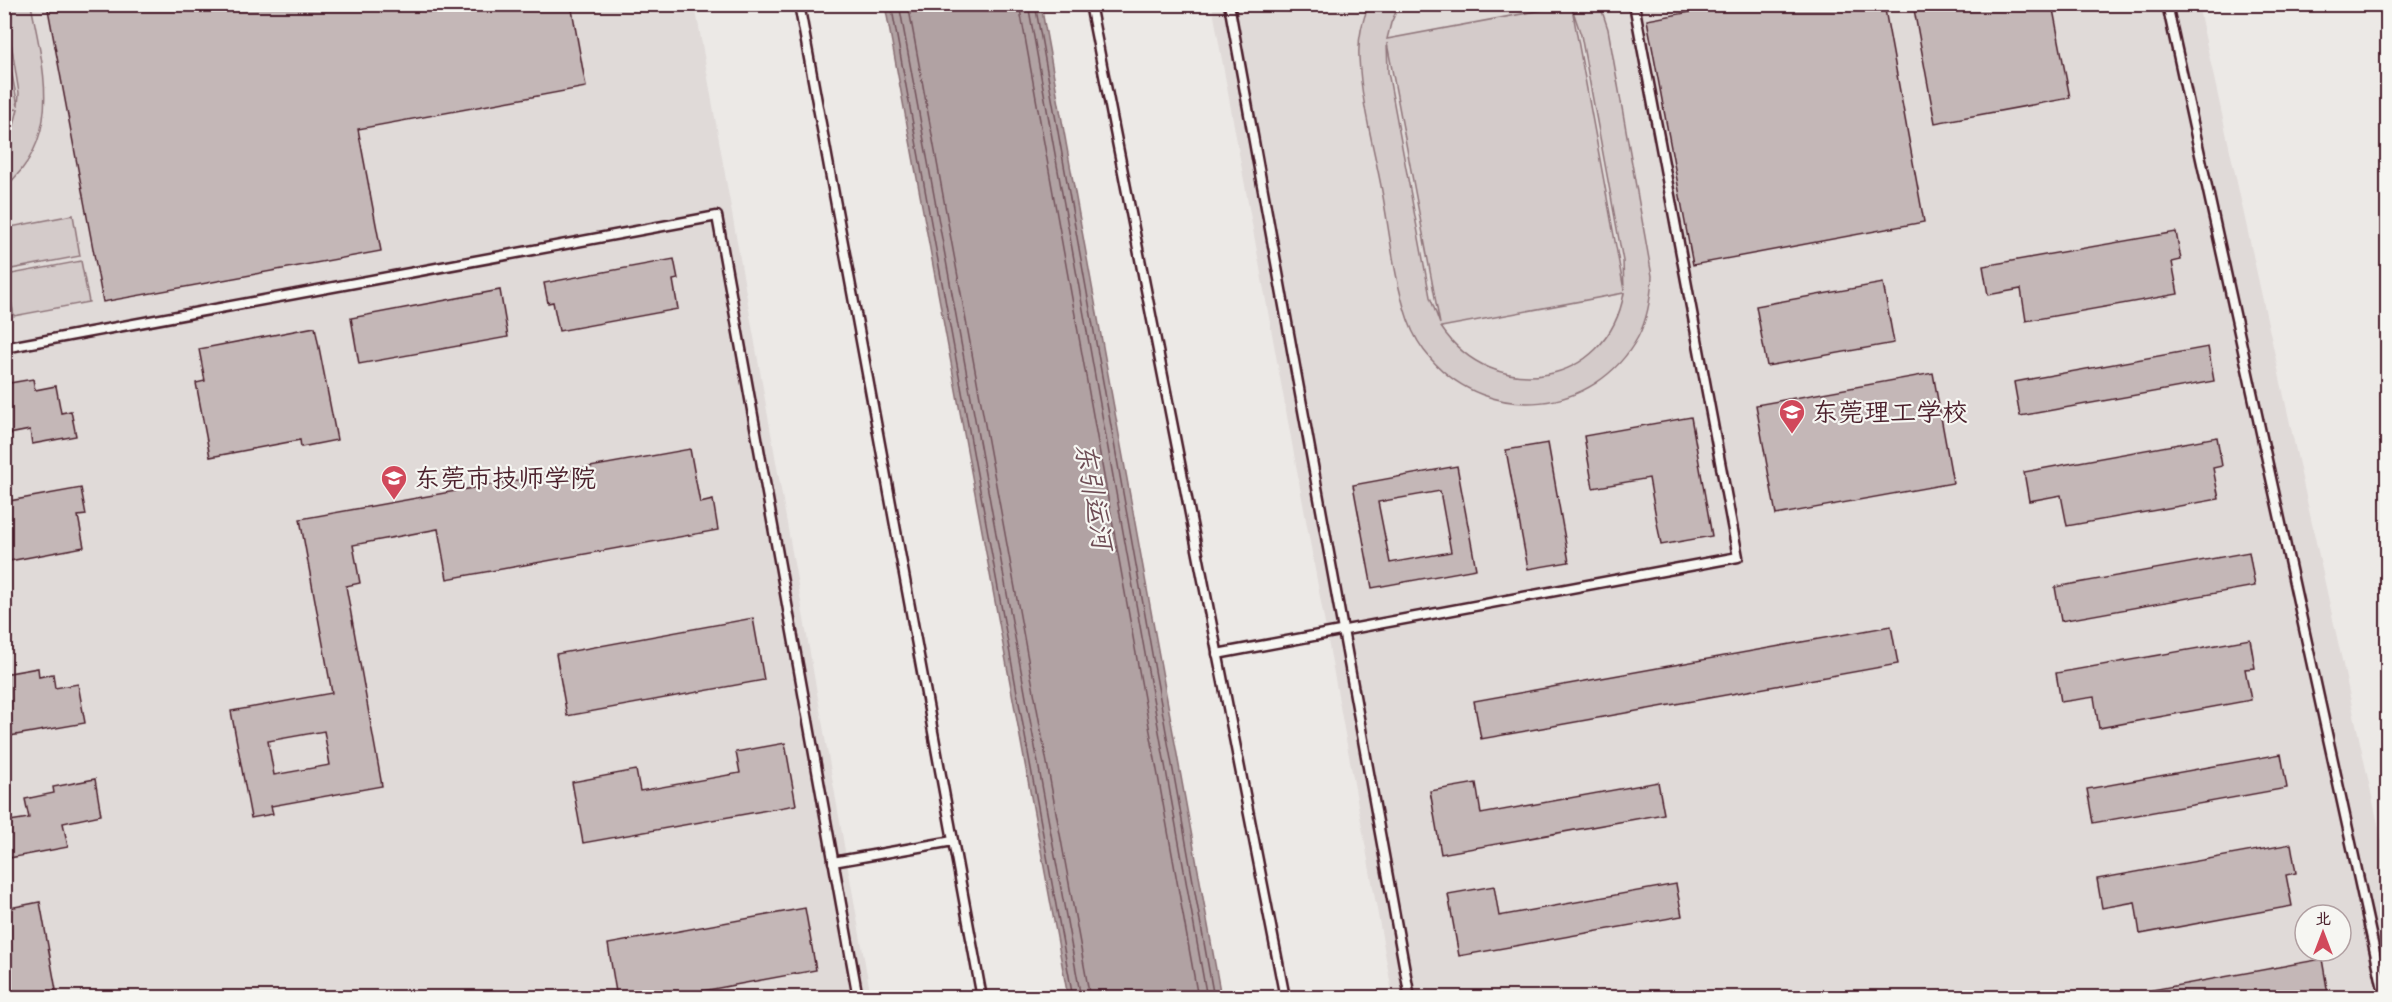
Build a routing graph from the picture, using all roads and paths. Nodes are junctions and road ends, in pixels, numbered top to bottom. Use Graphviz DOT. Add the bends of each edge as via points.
graph roads {
  1 [pos="799,4"];
  2 [pos="1090,4"];
  3 [pos="1229,4"];
  4 [pos="1634,4"];
  5 [pos="2167,4"];
  6 [pos="4,348"];
  7 [pos="1343,631"];
  8 [pos="1217,654"];
  9 [pos="953,841"];
  10 [pos="833,862"];
  11 [pos="858,998"];
  12 [pos="982,998"];
  13 [pos="1285,998"];
  14 [pos="1410,998"];
  15 [pos="2385,998"];
  1 -- 9 [label="lane"];
  2 -- 8 [label="lane"];
  3 -- 7 [label="lane"];
  4 -- 7 [label="lane" via="1738,557"];
  5 -- 15 [label="lane"];
  6 -- 10 [label="lane" via="717,216"];
  7 -- 8 [label="lane"];
  7 -- 14 [label="lane"];
  8 -- 13 [label="lane"];
  9 -- 10 [label="lane"];
  9 -- 12 [label="lane"];
  10 -- 11 [label="lane"];
}
